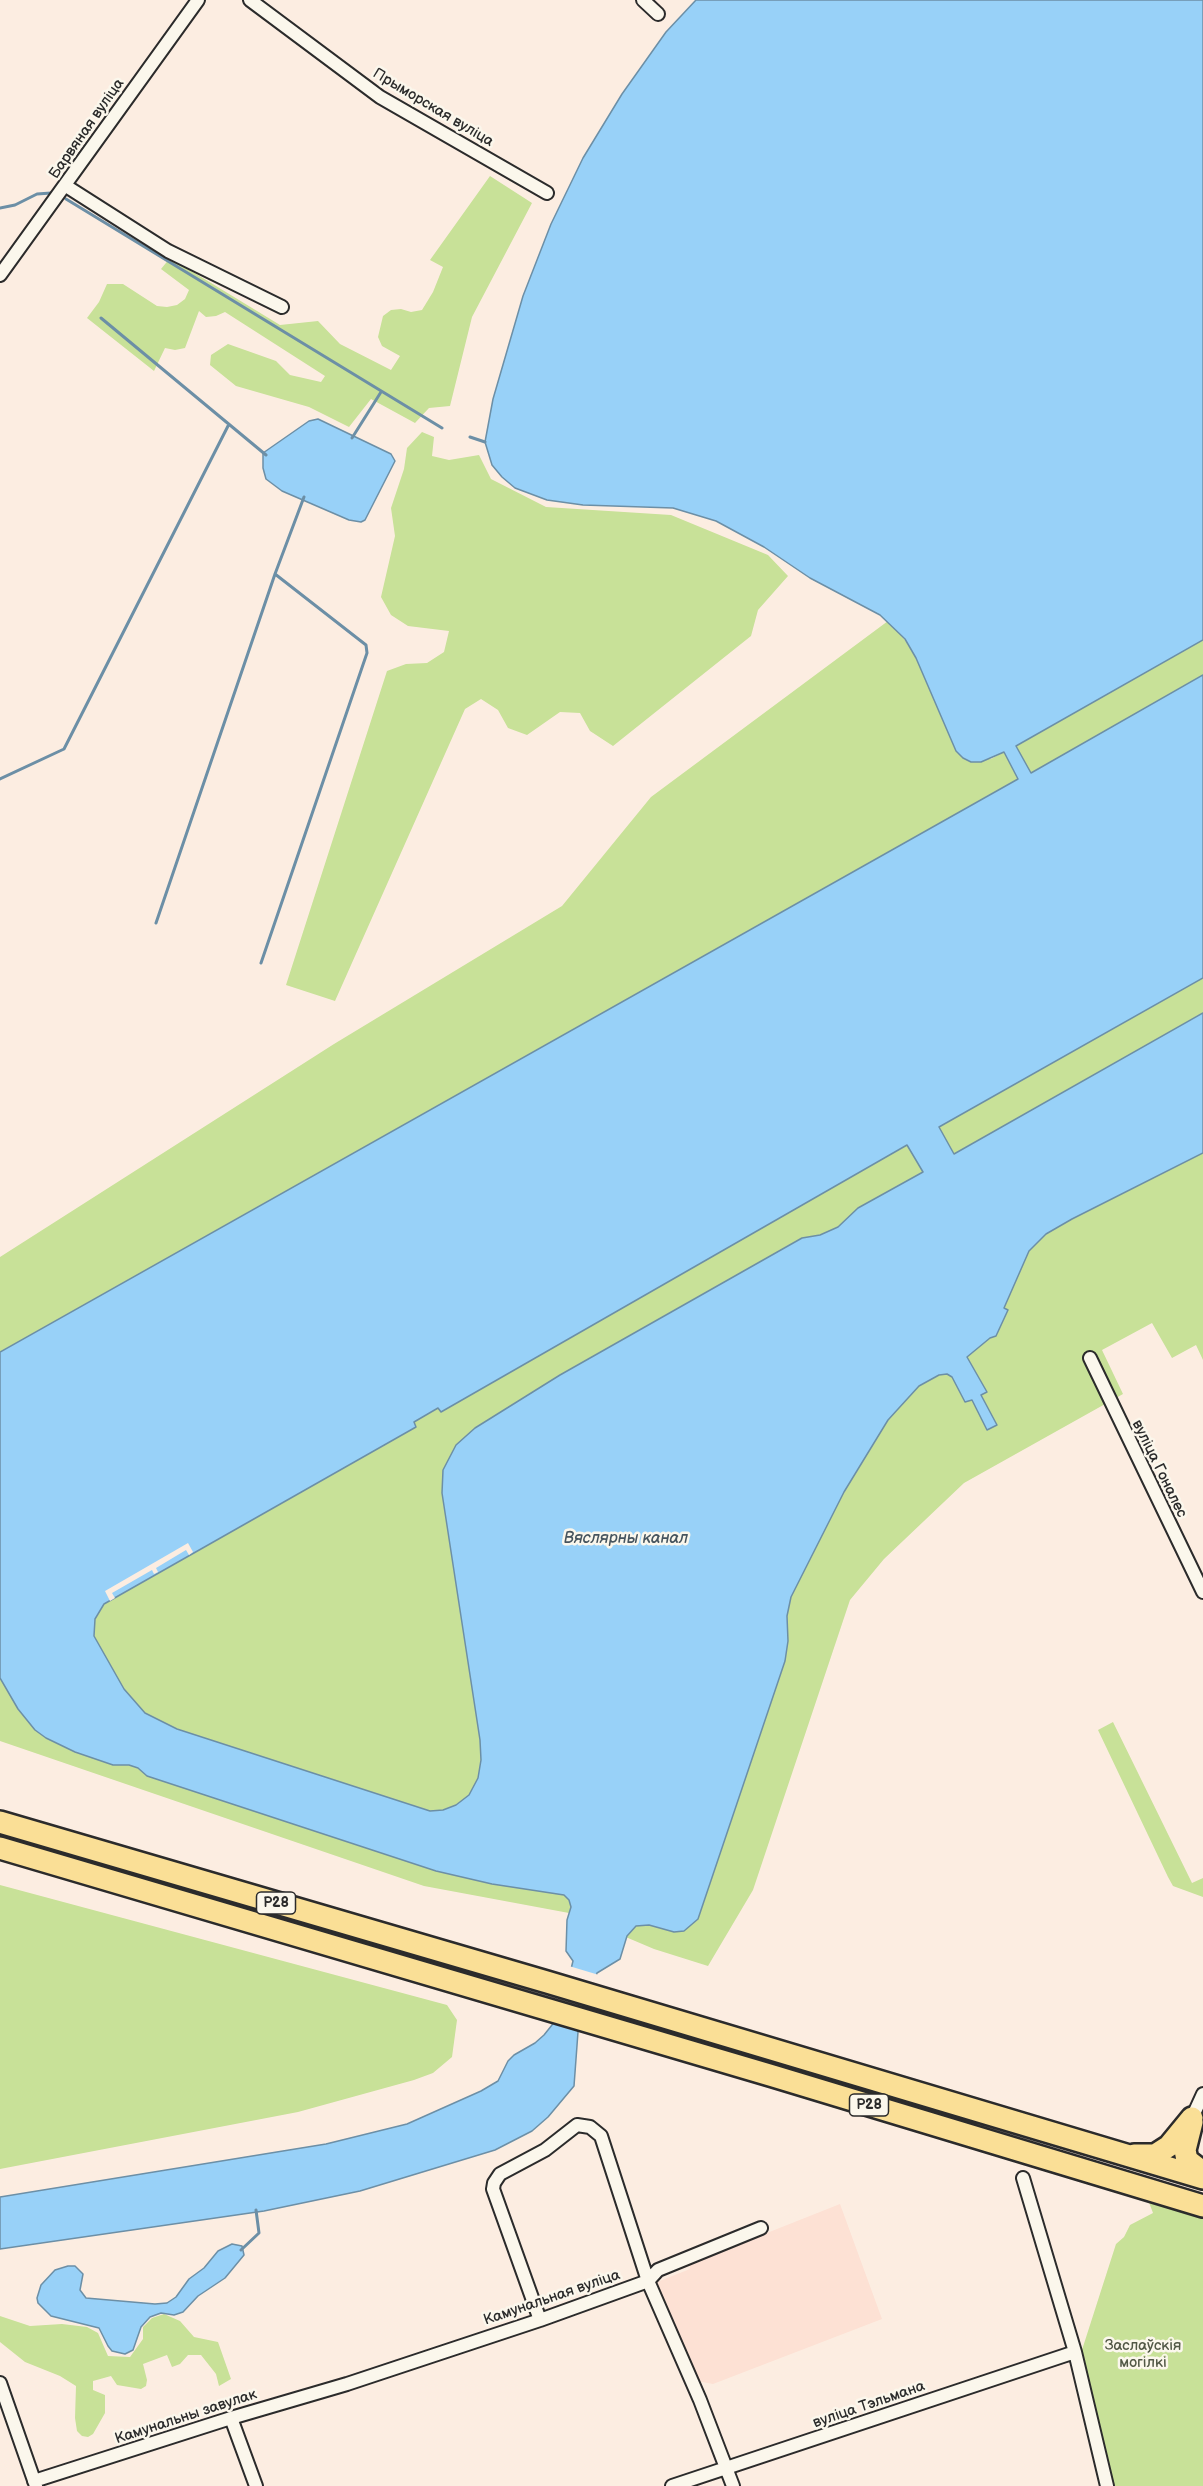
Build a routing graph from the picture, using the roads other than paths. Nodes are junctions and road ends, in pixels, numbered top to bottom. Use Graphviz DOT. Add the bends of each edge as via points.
graph roads {
  1 [pos="198,0"];
  2 [pos="250,0"];
  3 [pos="643,0"];
  4 [pos="658,14"];
  5 [pos="66,186"];
  6 [pos="546,193"];
  7 [pos="0,275"];
  8 [pos="282,307"];
  9 [pos="1090,1358"];
  10 [pos="1203,1592"];
  11 [pos="0,1822"];
  12 [pos="0,1848"];
  13 [pos="1203,2094"];
  14 [pos="1192,2118"];
  15 [pos="1120,2154"];
  16 [pos="1203,2172"];
  17 [pos="1023,2178"];
  18 [pos="1203,2178"];
  19 [pos="1203,2206"];
  20 [pos="761,2228"];
  21 [pos="648,2281"];
  22 [pos="540,2320"];
  23 [pos="1075,2352"];
  24 [pos="0,2383"];
  25 [pos="347,2384"];
  26 [pos="231,2418"];
  27 [pos="727,2469"];
  28 [pos="35,2483"];
  29 [pos="256,2486"];
  30 [pos="672,2486"];
  31 [pos="733,2486"];
  32 [pos="1107,2486"];
  1 -- 5 [label="street, Барвяная вуліца"];
  2 -- 6 [label="street, Прыморская вуліца" via="380,97"];
  3 -- 4 [label="street"];
  5 -- 7 [label="street, Барвяная вуліца"];
  5 -- 8 [label="street" via="168,251"];
  9 -- 10 [label="street, вуліца Гоналес"];
  11 -- 15 [label="highway, Р28"];
  12 -- 19 [label="highway, Р28"];
  13 -- 14 [label="street"];
  14 -- 15 [label="highway" via="1169,2146 1155,2155"];
  14 -- 16 [label="highway" via="1185,2150 1187,2160"];
  15 -- 18 [label="highway, Р28"];
  17 -- 23 [label="street"];
  20 -- 21 [label="street, Камунальная вуліца" via="658,2270"];
  21 -- 22 [label="street, Камунальная вуліца"];
  21 -- 22 [label="street" via="600,2136 590,2127 577,2125 545,2150 500,2174 494,2183"];
  21 -- 27 [label="street"];
  22 -- 25 [label="street, Камунальная вуліца"];
  23 -- 27 [label="street, вуліца Тэльмана"];
  23 -- 32 [label="street"];
  24 -- 28 [label="street"];
  25 -- 26 [label="street, Камунальны завулак"];
  26 -- 28 [label="street, Камунальны завулак"];
  26 -- 29 [label="street"];
  27 -- 30 [label="street, вуліца Тэльмана"];
  27 -- 31 [label="street"];
}
